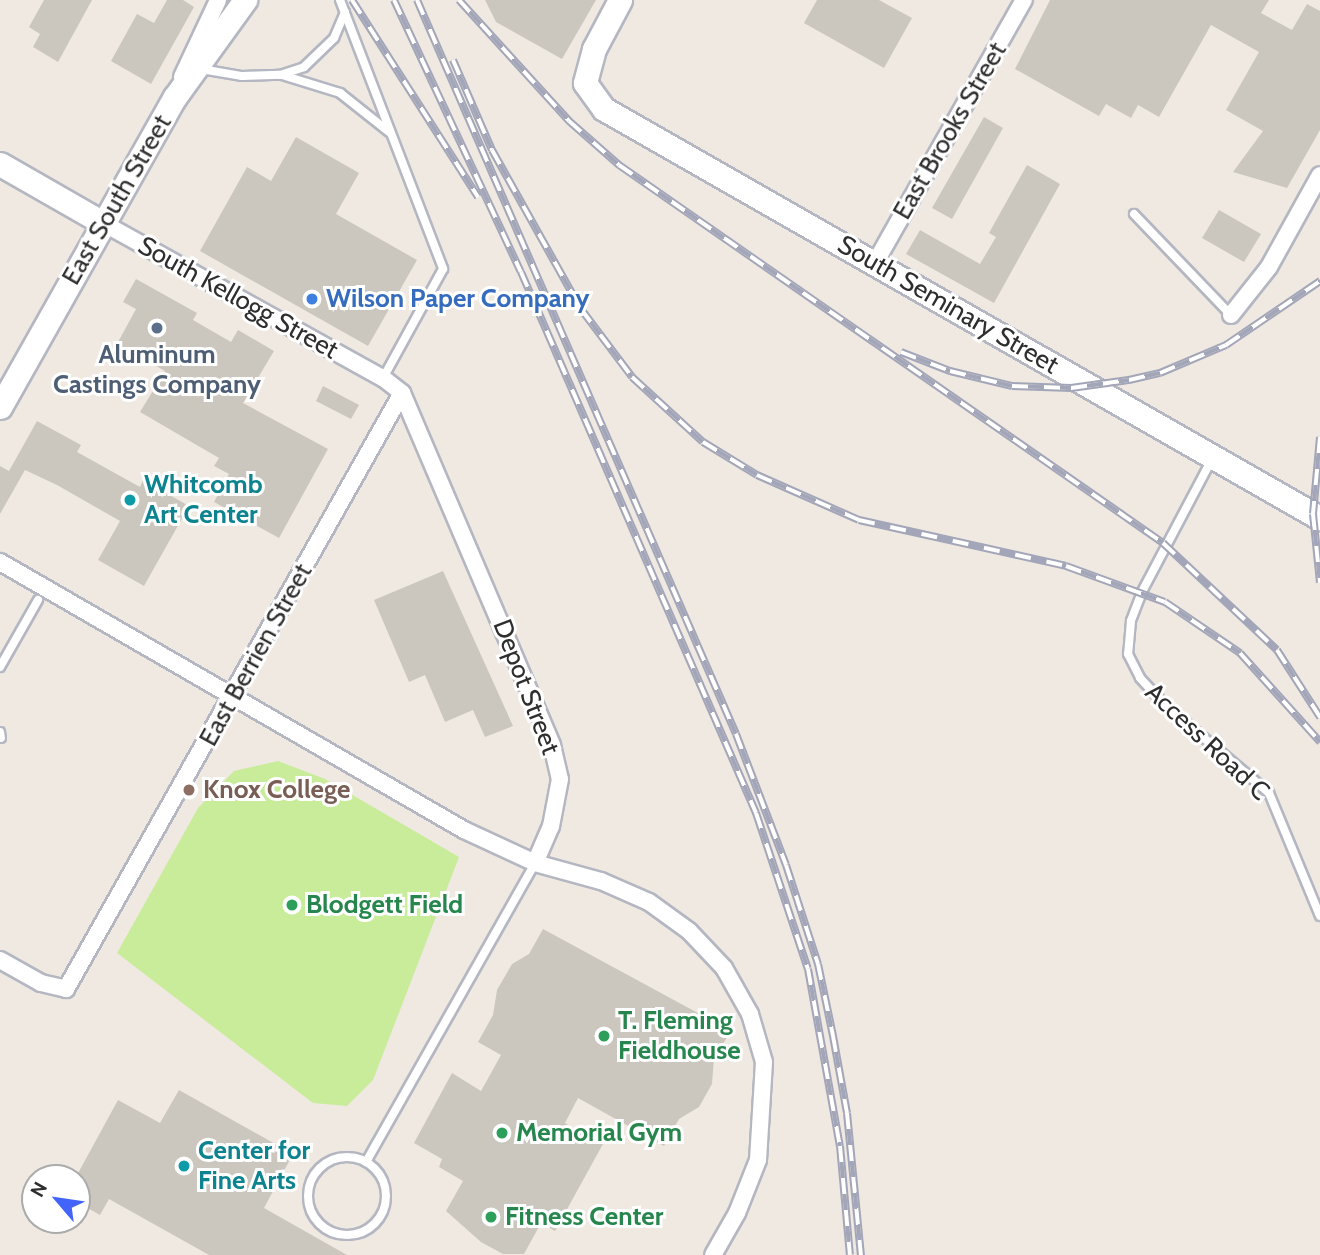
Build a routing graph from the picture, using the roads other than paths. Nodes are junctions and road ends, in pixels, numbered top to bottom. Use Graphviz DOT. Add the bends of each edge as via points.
graph roads {
  1 [pos="218,0"];
  2 [pos="245,0"];
  3 [pos="340,0"];
  4 [pos="620,0"];
  5 [pos="1024,0"];
  6 [pos="345,12"];
  7 [pos="198,68"];
  8 [pos="279,75"];
  9 [pos="175,97"];
  10 [pos="391,133"];
  11 [pos="0,164"];
  12 [pos="1320,175"];
  13 [pos="1134,214"];
  14 [pos="103,223"];
  15 [pos="875,263"];
  16 [pos="1231,315"];
  17 [pos="383,378"];
  18 [pos="402,393"];
  19 [pos="0,407"];
  20 [pos="1214,456"];
  21 [pos="1320,518"];
  22 [pos="0,562"];
  23 [pos="38,600"];
  24 [pos="0,667"];
  25 [pos="234,696"];
  26 [pos="0,732"];
  27 [pos="1,738"];
  28 [pos="535,863"];
  29 [pos="1320,916"];
  30 [pos="0,960"];
  31 [pos="366,1162"];
  32 [pos="713,1255"];
  1 -- 9 [label="street" via="194,44"];
  2 -- 7 [label="street, East South Street"];
  3 -- 6 [label="lane"];
  4 -- 15 [label="street, South Seminary Street" via="594,49 585,83 604,109"];
  5 -- 15 [label="street, East Brooks Street"];
  6 -- 8 [label="lane" via="322,54 304,67"];
  6 -- 10 [label="lane"];
  7 -- 8 [label="lane" via="242,76"];
  7 -- 9 [label="street, East South Street"];
  8 -- 10 [label="lane" via="340,93"];
  9 -- 14 [label="street, East South Street"];
  10 -- 17 [label="lane" via="443,269"];
  11 -- 14 [label="street, South Kellogg Street"];
  12 -- 16 [label="street" via="1269,267"];
  13 -- 16 [label="lane"];
  14 -- 17 [label="street, South Kellogg Street"];
  14 -- 19 [label="street, East South Street"];
  15 -- 20 [label="street, South Seminary Street"];
  17 -- 18 [label="street, South Kellogg Street"];
  18 -- 25 [label="street, East Berrien Street"];
  18 -- 28 [label="street, Depot Street" via="552,744 560,779 551,826"];
  20 -- 21 [label="street, South Seminary Street"];
  20 -- 29 [label="lane, Access Road C" via="1163,543 1131,621 1128,654 1140,678 1165,705 1269,793"];
  22 -- 25 [label="street"];
  23 -- 24 [label="lane"];
  25 -- 28 [label="street" via="464,830"];
  25 -- 30 [label="street, East Berrien Street" via="66,989 41,983"];
  26 -- 27 [label="lane"];
  28 -- 31 [label="lane, Depot Street"];
  28 -- 32 [label="street" via="601,881 649,902 689,931 724,968 750,1014 764,1062 758,1160 737,1213"];
  31 -- 31 [label="lane" via="386,1191 381,1215 374,1225 352,1235 326,1230 310,1209 310,1182 317,1171 340,1158"];
}
